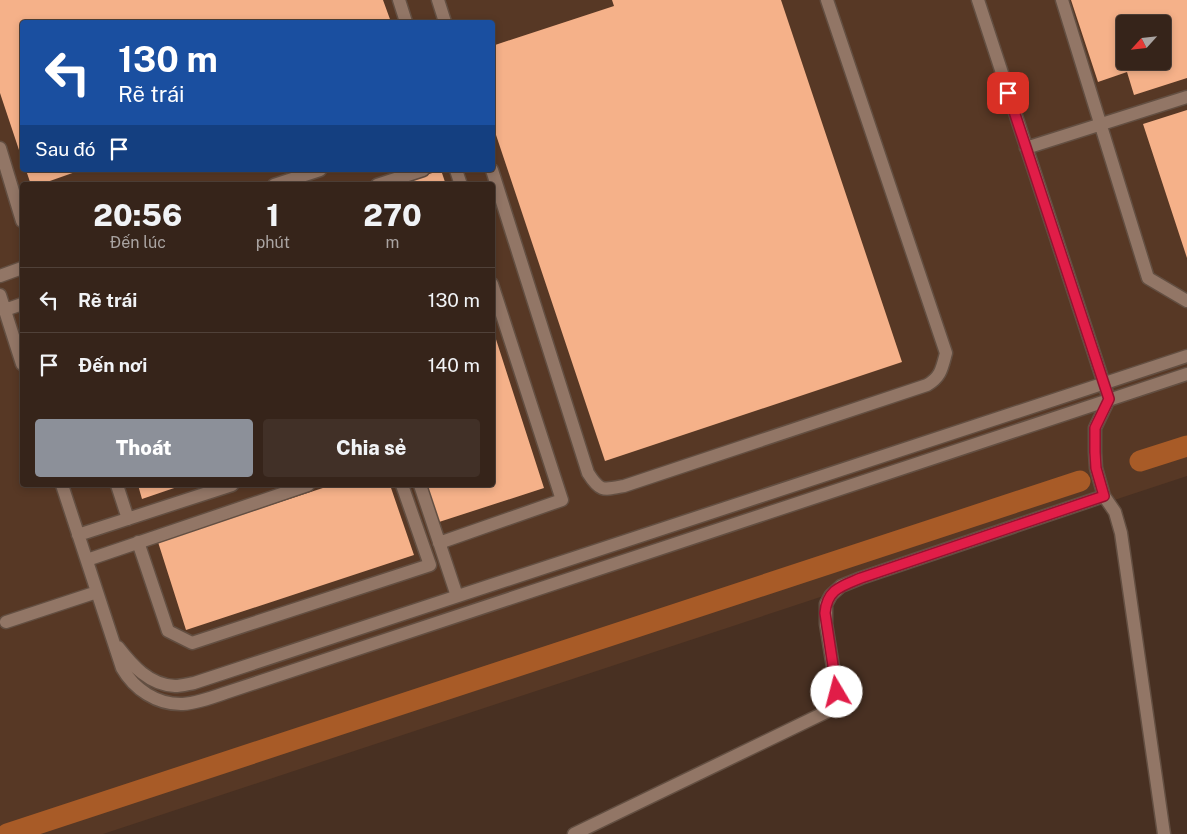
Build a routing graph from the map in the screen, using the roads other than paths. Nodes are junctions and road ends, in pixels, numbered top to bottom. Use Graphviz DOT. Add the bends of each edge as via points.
graph roads {
  1 [pos="399,0"];
  2 [pos="438,0"];
  3 [pos="827,0"];
  4 [pos="978,0"];
  5 [pos="1062,0"];
  6 [pos="405,20"];
  7 [pos="444,20"];
  8 [pos="1187,97"];
  9 [pos="1100,125"];
  10 [pos="0,148"];
  11 [pos="1026,148"];
  12 [pos="314,172"];
  13 [pos="417,172"];
  14 [pos="493,172"];
  15 [pos="283,182"];
  16 [pos="386,182"];
  17 [pos="20,213"];
  18 [pos="20,269"];
  19 [pos="0,276"];
  20 [pos="495,293"];
  21 [pos="0,295"];
  22 [pos="1187,301"];
  23 [pos="20,305"];
  24 [pos="5,310"];
  25 [pos="1187,356"];
  26 [pos="20,358"];
  27 [pos="1187,374"];
  28 [pos="1104,384"];
  29 [pos="1109,399"];
  30 [pos="63,487"];
  31 [pos="118,487"];
  32 [pos="226,487"];
  33 [pos="302,487"];
  34 [pos="403,487"];
  35 [pos="421,487"];
  36 [pos="1104,496"];
  37 [pos="128,519"];
  38 [pos="78,535"];
  39 [pos="138,542"];
  40 [pos="440,543"];
  41 [pos="86,560"];
  42 [pos="97,592"];
  43 [pos="457,596"];
  44 [pos="6,622"];
  45 [pos="113,641"];
  46 [pos="574,834"];
  47 [pos="1164,834"];
  1 -- 6 [label="street"];
  2 -- 7 [label="street"];
  3 -- 14 [label="street" via="946,353 935,380 927,385 624,486 606,489 596,484 588,473"];
  4 -- 11 [label="street"];
  5 -- 9 [label="street"];
  8 -- 9 [label="street"];
  9 -- 11 [label="street"];
  9 -- 22 [label="street" via="1148,278"];
  10 -- 17 [label="street"];
  11 -- 28 [label="street"];
  12 -- 15 [label="street"];
  13 -- 16 [label="street"];
  18 -- 19 [label="street"];
  20 -- 40 [label="street" via="562,500"];
  21 -- 24 [label="street"];
  23 -- 24 [label="street"];
  24 -- 26 [label="street"];
  25 -- 28 [label="street"];
  27 -- 29 [label="street"];
  28 -- 29 [label="street"];
  28 -- 43 [label="street"];
  29 -- 36 [label="street" via="1095,428 1096,468"];
  29 -- 45 [label="street" via="200,701 174,704 146,694 127,676"];
  30 -- 38 [label="street"];
  31 -- 37 [label="street"];
  32 -- 37 [label="street"];
  33 -- 39 [label="street"];
  34 -- 39 [label="street" via="430,565 192,643 168,631"];
  35 -- 40 [label="street"];
  36 -- 46 [label="street" via="841,586 830,594 826,604 837,702 833,707"];
  36 -- 47 [label="street" via="1115,512 1121,533"];
  37 -- 38 [label="street"];
  38 -- 41 [label="street"];
  39 -- 41 [label="street"];
  40 -- 43 [label="street"];
  41 -- 42 [label="street"];
  42 -- 44 [label="street"];
  42 -- 45 [label="street"];
  43 -- 45 [label="street" via="210,678 174,686 150,679"];
}
